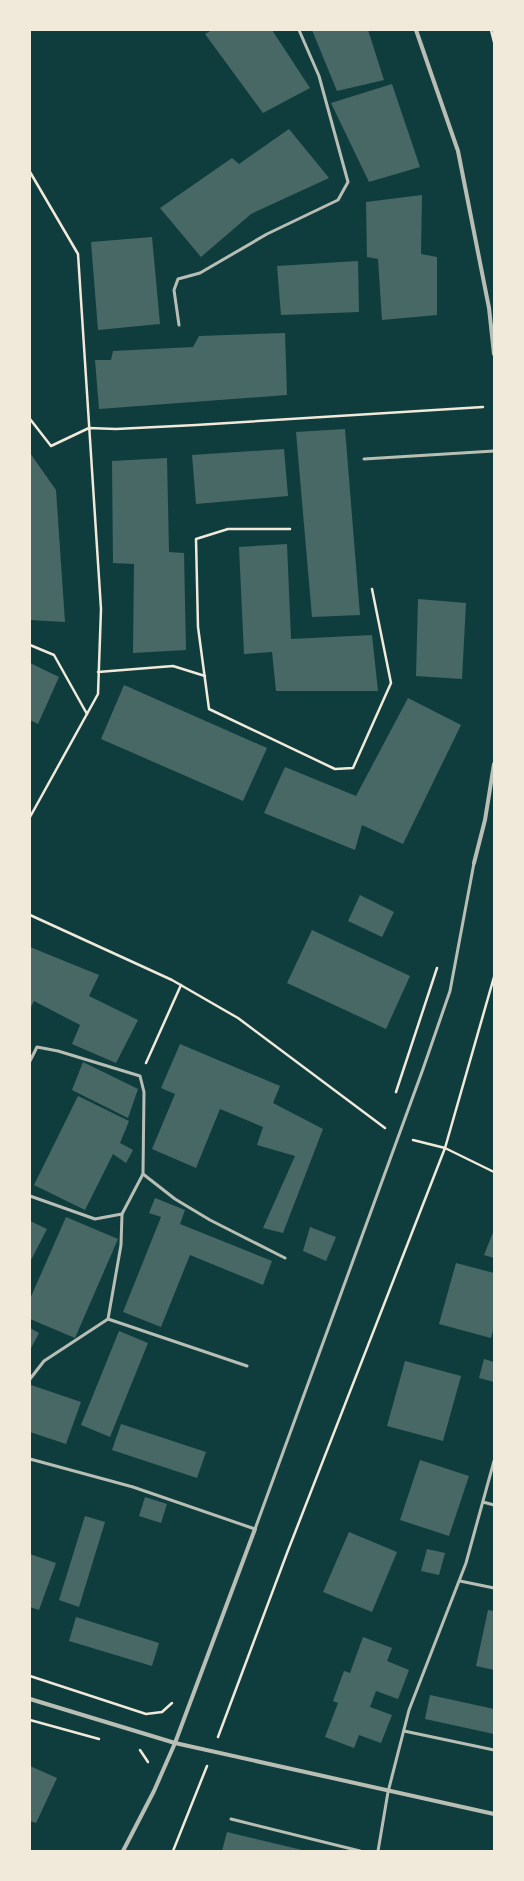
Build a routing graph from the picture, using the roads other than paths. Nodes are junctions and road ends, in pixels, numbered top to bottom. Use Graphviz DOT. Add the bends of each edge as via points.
graph roads {
  1 [pos="299,30"];
  2 [pos="416,30"];
  3 [pos="179,325"];
  4 [pos="494,354"];
  5 [pos="494,451"];
  6 [pos="364,460"];
  7 [pos="494,764"];
  8 [pos="474,863"];
  9 [pos="30,1061"];
  10 [pos="143,1174"];
  11 [pos="30,1196"];
  12 [pos="122,1214"];
  13 [pos="285,1258"];
  14 [pos="108,1319"];
  15 [pos="248,1366"];
  16 [pos="30,1379"];
  17 [pos="30,1459"];
  18 [pos="494,1461"];
  19 [pos="483,1502"];
  20 [pos="494,1505"];
  21 [pos="255,1529"];
  22 [pos="460,1580"];
  23 [pos="494,1588"];
  24 [pos="30,1699"];
  25 [pos="404,1731"];
  26 [pos="175,1742"];
  27 [pos="494,1750"];
  28 [pos="388,1792"];
  29 [pos="494,1814"];
  30 [pos="231,1819"];
  31 [pos="123,1851"];
  32 [pos="360,1851"];
  33 [pos="378,1851"];
  1 -- 3 [label="lane" via="319,76 348,182 338,200 268,234 200,273 178,279 174,290"];
  2 -- 4 [label="street" via="458,151 489,308"];
  5 -- 6 [label="lane"];
  7 -- 8 [label="street" via="485,820"];
  8 -- 21 [label="lane" via="450,991"];
  9 -- 10 [label="lane" via="37,1047 140,1076 144,1092"];
  10 -- 12 [label="lane"];
  10 -- 13 [label="lane" via="204,1216"];
  11 -- 12 [label="lane" via="95,1219"];
  12 -- 14 [label="lane" via="121,1245"];
  14 -- 15 [label="lane"];
  14 -- 16 [label="lane" via="44,1361"];
  17 -- 21 [label="lane" via="133,1487"];
  18 -- 19 [label="lane"];
  19 -- 20 [label="lane"];
  19 -- 22 [label="lane"];
  21 -- 26 [label="street"];
  22 -- 23 [label="lane"];
  22 -- 25 [label="lane" via="409,1710"];
  24 -- 26 [label="street"];
  25 -- 27 [label="lane"];
  25 -- 28 [label="lane"];
  26 -- 28 [label="street"];
  26 -- 31 [label="street" via="154,1791"];
  28 -- 29 [label="street"];
  28 -- 33 [label="lane"];
  30 -- 32 [label="lane"];
}
